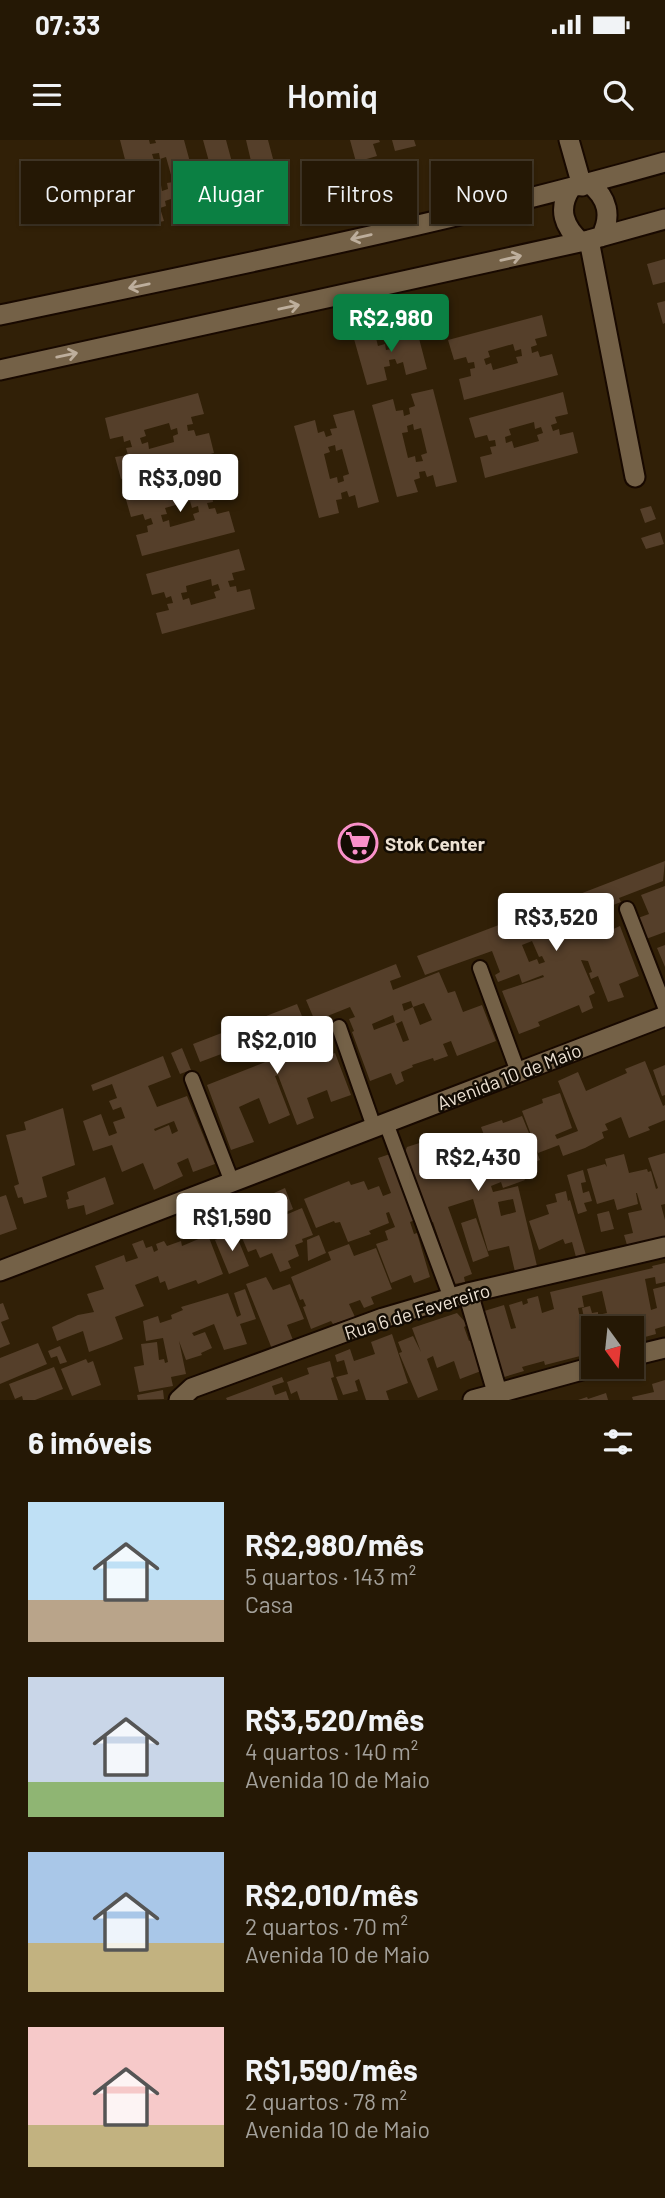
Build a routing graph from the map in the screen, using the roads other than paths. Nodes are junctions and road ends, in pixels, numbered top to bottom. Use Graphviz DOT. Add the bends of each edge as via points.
graph roads {
  1 [pos="569,140"];
  2 [pos="665,162"];
  3 [pos="580,186"];
  4 [pos="665,219"];
  5 [pos="590,240"];
  6 [pos="0,315"];
  7 [pos="0,370"];
  8 [pos="635,477"];
  9 [pos="627,909"];
  10 [pos="480,968"];
  11 [pos="665,1007"];
  12 [pos="665,1016"];
  13 [pos="339,1027"];
  14 [pos="518,1072"];
  15 [pos="192,1079"];
  16 [pos="380,1125"];
  17 [pos="232,1182"];
  18 [pos="665,1247"];
  19 [pos="0,1270"];
  20 [pos="460,1296"];
  21 [pos="665,1348"];
  22 [pos="644,1353"];
  23 [pos="581,1370"];
  24 [pos="497,1392"];
  25 [pos="179,1400"];
  26 [pos="473,1400"];
  1 -- 3 [label="street"];
  2 -- 3 [label="street"];
  3 -- 5 [label="street" via="565,197 564,217 567,226"];
  3 -- 5 [label="street" via="604,198 607,208 608,218"];
  3 -- 6 [label="street, one-way"];
  4 -- 5 [label="street"];
  7 -- 5 [label="street, one-way"];
  5 -- 8 [label="street"];
  9 -- 11 [label="lane"];
  10 -- 14 [label="lane"];
  12 -- 14 [label="street, Avenida 10 de Maio"];
  13 -- 16 [label="lane"];
  14 -- 16 [label="street, Avenida 10 de Maio"];
  15 -- 17 [label="lane"];
  16 -- 17 [label="street, Avenida 10 de Maio"];
  16 -- 20 [label="lane"];
  17 -- 19 [label="street, Avenida 10 de Maio"];
  18 -- 20 [label="street, Rua 6 de Fevereiro"];
  20 -- 24 [label="street"];
  20 -- 25 [label="street, Rua 6 de Fevereiro" via="383,1318 204,1383"];
  21 -- 22 [label="street"];
  23 -- 24 [label="street"];
  24 -- 26 [label="street"];
}
